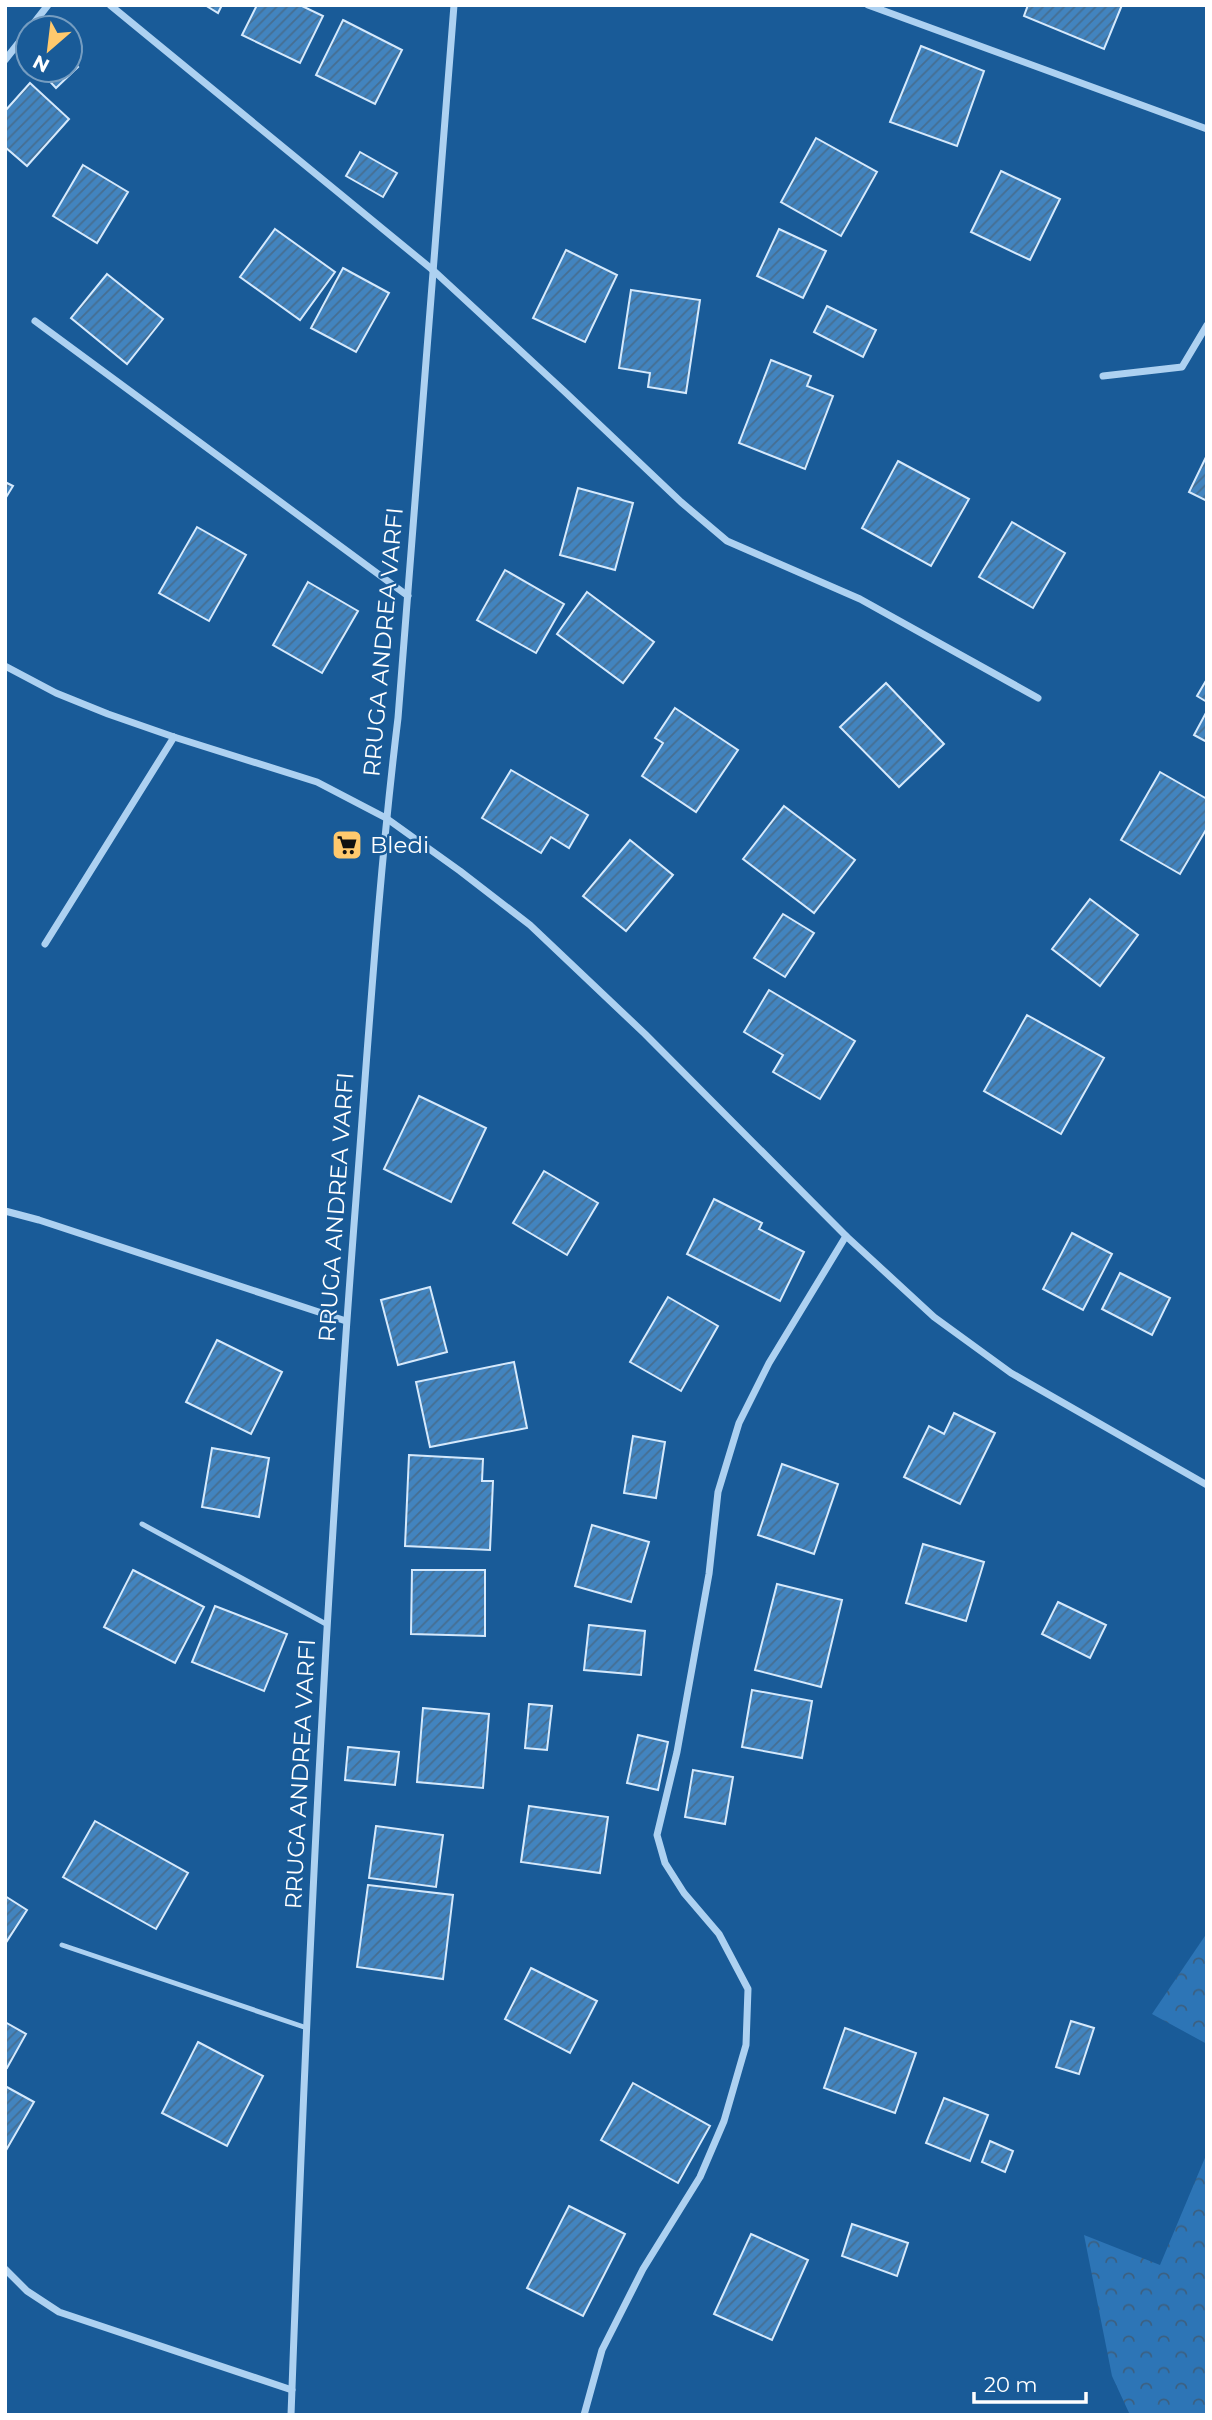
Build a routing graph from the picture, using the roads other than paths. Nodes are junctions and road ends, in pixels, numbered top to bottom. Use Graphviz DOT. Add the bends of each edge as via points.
graph roads {
  1 [pos="110,5"];
  2 [pos="454,5"];
  3 [pos="868,5"];
  4 [pos="1207,129"];
  5 [pos="433,271"];
  6 [pos="35,321"];
  7 [pos="1207,326"];
  8 [pos="1103,376"];
  9 [pos="408,596"];
  10 [pos="5,666"];
  11 [pos="1038,698"];
  12 [pos="174,737"];
  13 [pos="386,818"];
  14 [pos="44,944"];
  15 [pos="5,1211"];
  16 [pos="846,1236"];
  17 [pos="346,1321"];
  18 [pos="1207,1485"];
  19 [pos="142,1524"];
  20 [pos="326,1624"];
  21 [pos="62,1945"];
  22 [pos="307,2028"];
  23 [pos="5,2269"];
  24 [pos="292,2390"];
  25 [pos="291,2415"];
  26 [pos="584,2415"];
  1 -- 5 [label="street"];
  2 -- 5 [label="street, RRUGA ANDREA VARFI"];
  3 -- 4 [label="street"];
  5 -- 9 [label="street, RRUGA ANDREA VARFI"];
  5 -- 11 [label="street" via="727,541 860,599"];
  6 -- 9 [label="street"];
  7 -- 8 [label="street" via="1182,367"];
  9 -- 13 [label="street, RRUGA ANDREA VARFI"];
  10 -- 12 [label="street" via="56,693"];
  12 -- 13 [label="street" via="317,782"];
  12 -- 14 [label="street"];
  13 -- 16 [label="street" via="530,925"];
  13 -- 17 [label="street, RRUGA ANDREA VARFI"];
  15 -- 17 [label="street"];
  16 -- 18 [label="street" via="934,1317 1011,1373"];
  16 -- 26 [label="street" via="769,1363 735,1434 718,1492 709,1574 657,1835 665,1863 719,1934 748,1989 746,2045 724,2121 701,2176 643,2269 602,2350"];
  17 -- 20 [label="street, RRUGA ANDREA VARFI"];
  19 -- 20 [label="lane"];
  20 -- 22 [label="street, RRUGA ANDREA VARFI"];
  21 -- 22 [label="lane"];
  22 -- 24 [label="street, RRUGA ANDREA VARFI"];
  23 -- 24 [label="street" via="27,2291 59,2312"];
  24 -- 25 [label="street, RRUGA ANDREA VARFI"];
}
